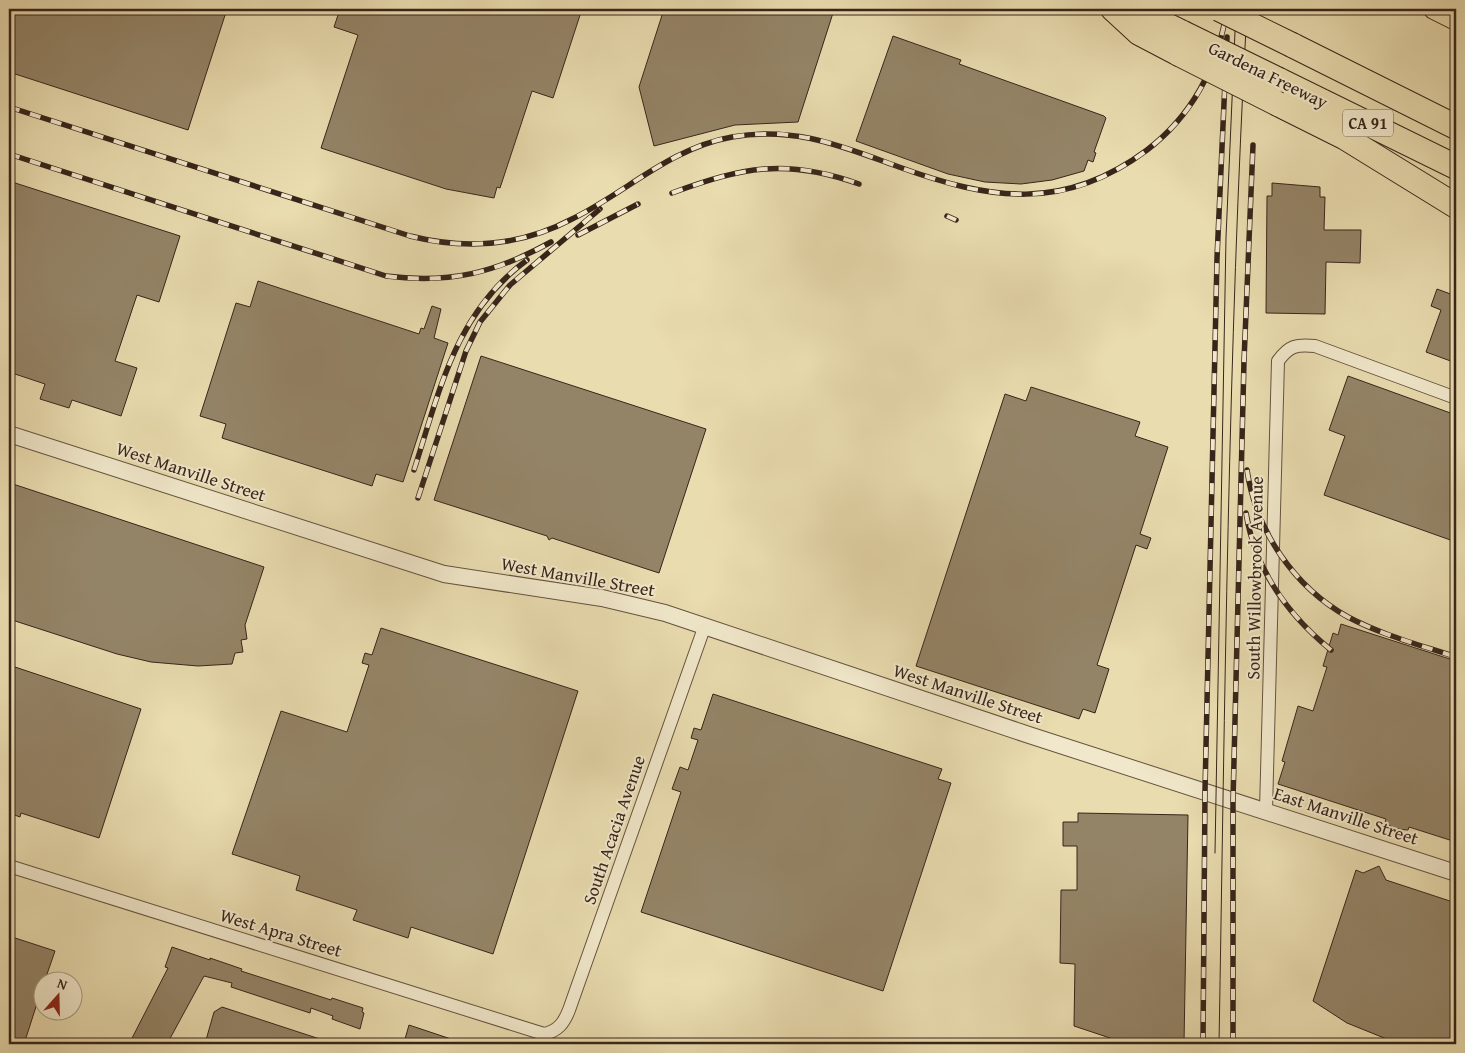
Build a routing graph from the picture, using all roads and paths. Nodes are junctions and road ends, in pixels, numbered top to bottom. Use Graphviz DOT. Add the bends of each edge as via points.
graph roads {
  1 [pos="1113,9"];
  2 [pos="1134,9"];
  3 [pos="1219,9"];
  4 [pos="1434,9"];
  5 [pos="1456,20"];
  6 [pos="1179,28"];
  7 [pos="1284,63"];
  8 [pos="1375,86"];
  9 [pos="1456,127"];
  10 [pos="1456,143"];
  11 [pos="1456,153"];
  12 [pos="1456,167"];
  13 [pos="1456,206"];
  14 [pos="1456,398"];
  15 [pos="9,434"];
  16 [pos="704,628"];
  17 [pos="1224,798"];
  18 [pos="1266,810"];
  19 [pos="9,866"];
  20 [pos="1456,873"];
  21 [pos="544,1034"];
  1 -- 6 [label="highway" via="1139,33"];
  2 -- 6 [label="highway"];
  3 -- 7 [label="highway, Gardena Freeway / CA 91, bridge"];
  4 -- 5 [label="main road"];
  6 -- 7 [label="highway"];
  6 -- 13 [label="highway, bridge" via="1278,104 1344,137"];
  7 -- 8 [label="highway, Gardena Freeway / CA 91"];
  7 -- 11 [label="highway"];
  7 -- 12 [label="highway, Gardena Freeway / CA 91"];
  8 -- 9 [label="highway, Gardena Freeway / CA 91"];
  8 -- 10 [label="highway" via="1394,111"];
  14 -- 18 [label="street, South Willowbrook Avenue" via="1315,346 1298,344 1286,349 1278,361"];
  15 -- 16 [label="street, West Manville Street" via="444,574 602,598 665,613"];
  16 -- 17 [label="street, West Manville Street"];
  16 -- 21 [label="street, South Acacia Avenue" via="569,1010 557,1029"];
  17 -- 18 [label="street, East Manville Street"];
  18 -- 20 [label="street, East Manville Street"];
  19 -- 21 [label="street, West Apra Street"];
}
